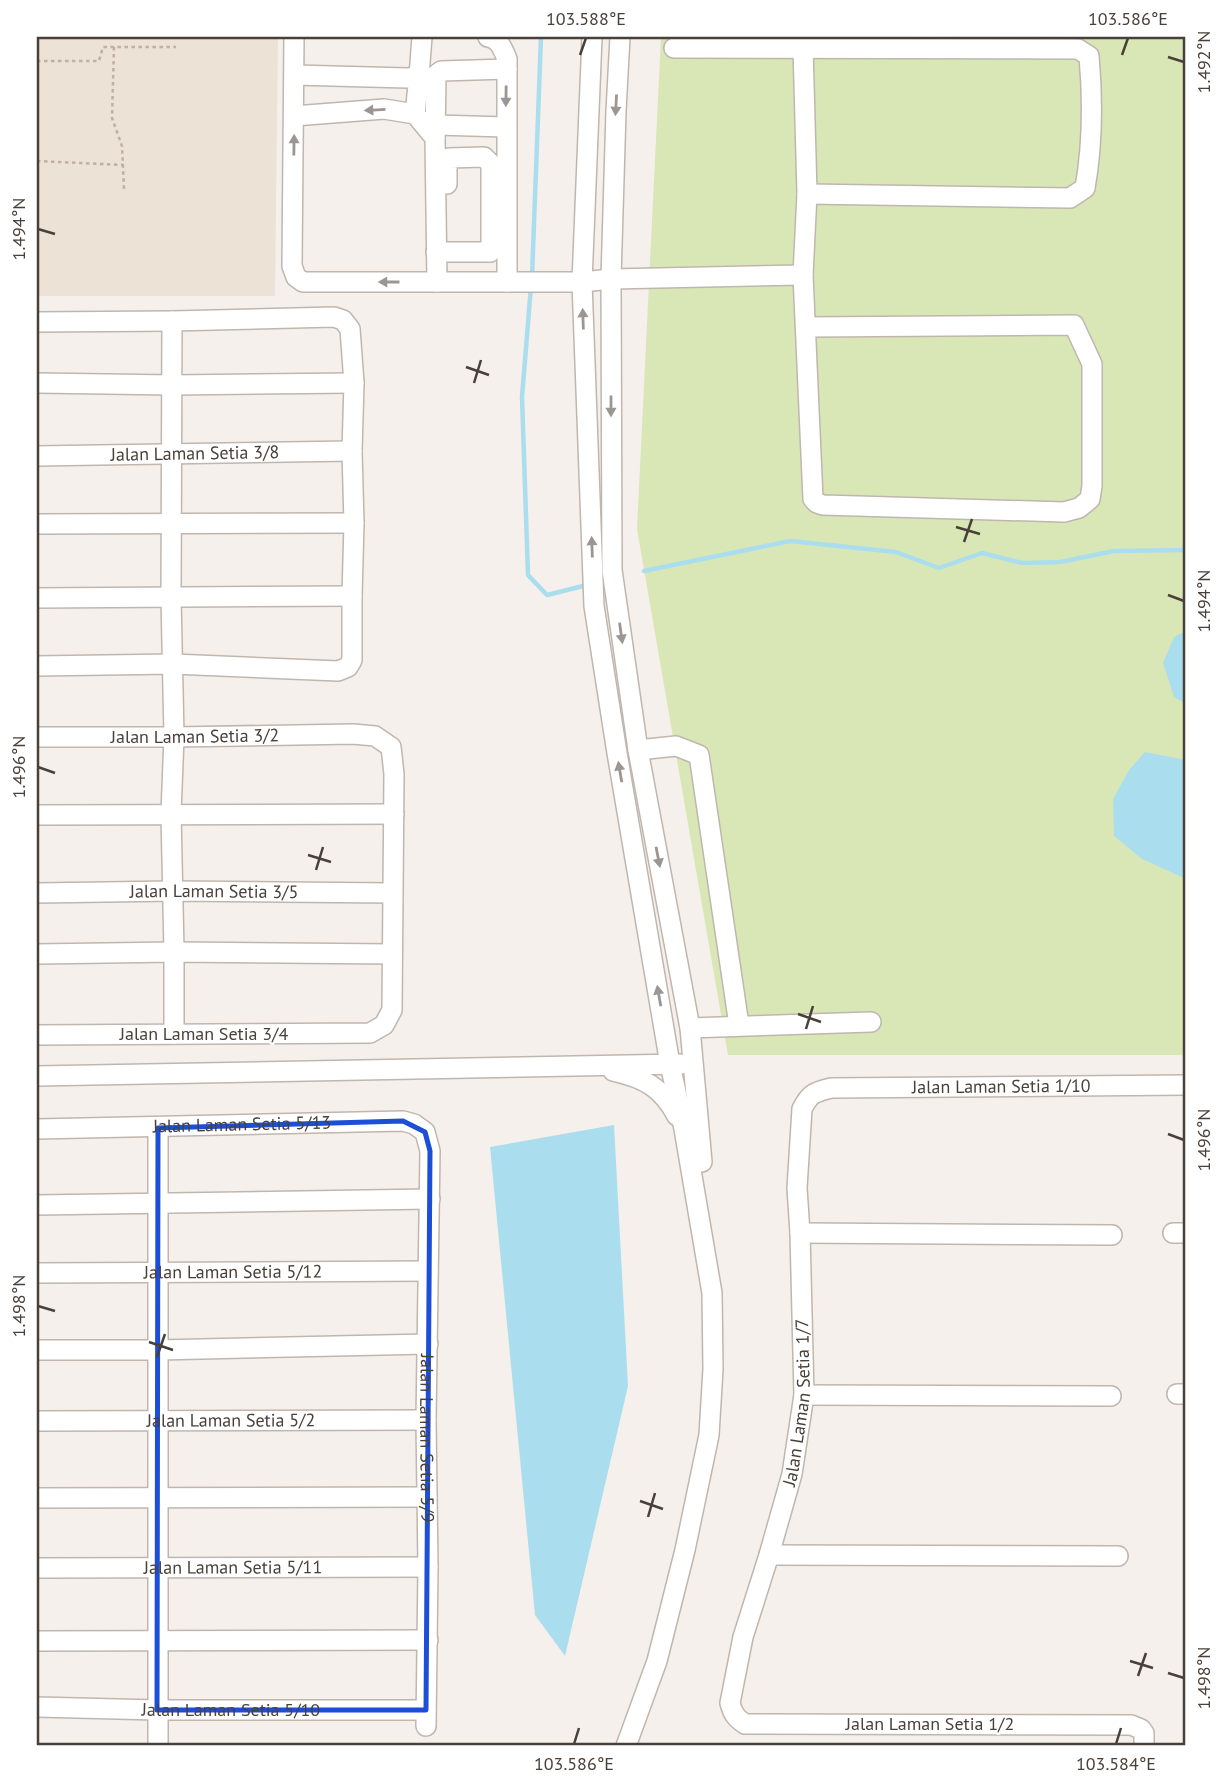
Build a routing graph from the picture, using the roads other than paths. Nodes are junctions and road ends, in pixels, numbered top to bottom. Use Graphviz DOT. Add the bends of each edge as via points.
graph roads {
  1 [pos="294,37"];
  2 [pos="422,37"];
  3 [pos="488,37"];
  4 [pos="585,37"];
  5 [pos="592,37"];
  6 [pos="621,39"];
  7 [pos="803,47"];
  8 [pos="674,48"];
  9 [pos="507,69"];
  10 [pos="294,75"];
  11 [pos="419,76"];
  12 [pos="591,78"];
  13 [pos="415,114"];
  14 [pos="294,116"];
  15 [pos="506,127"];
  16 [pos="436,132"];
  17 [pos="807,194"];
  18 [pos="506,196"];
  19 [pos="436,206"];
  20 [pos="491,212"];
  21 [pos="436,253"];
  22 [pos="803,275"];
  23 [pos="611,279"];
  24 [pos="436,282"];
  25 [pos="514,282"];
  26 [pos="582,282"];
  27 [pos="172,321"];
  28 [pos="37,322"];
  29 [pos="806,327"];
  30 [pos="37,383"];
  31 [pos="354,383"];
  32 [pos="173,385"];
  33 [pos="352,451"];
  34 [pos="173,453"];
  35 [pos="37,456"];
  36 [pos="354,523"];
  37 [pos="37,524"];
  38 [pos="171,524"];
  39 [pos="352,596"];
  40 [pos="171,597"];
  41 [pos="37,598"];
  42 [pos="173,664"];
  43 [pos="37,666"];
  44 [pos="37,737"];
  45 [pos="174,737"];
  46 [pos="638,750"];
  47 [pos="171,813"];
  48 [pos="37,814"];
  49 [pos="394,814"];
  50 [pos="173,891"];
  51 [pos="37,893"];
  52 [pos="392,893"];
  53 [pos="174,952"];
  54 [pos="37,954"];
  55 [pos="392,954"];
  56 [pos="871,1022"];
  57 [pos="739,1025"];
  58 [pos="690,1028"];
  59 [pos="174,1034"];
  60 [pos="37,1035"];
  61 [pos="670,1064"];
  62 [pos="692,1064"];
  63 [pos="594,1066"];
  64 [pos="37,1076"];
  65 [pos="1186,1085"];
  66 [pos="817,1091"];
  67 [pos="158,1128"];
  68 [pos="37,1129"];
  69 [pos="684,1129"];
  70 [pos="430,1151"];
  71 [pos="430,1199"];
  72 [pos="158,1203"];
  73 [pos="37,1205"];
  74 [pos="800,1233"];
  75 [pos="1112,1235"];
  76 [pos="428,1271"];
  77 [pos="159,1272"];
  78 [pos="37,1273"];
  79 [pos="428,1344"];
  80 [pos="37,1350"];
  81 [pos="158,1350"];
  82 [pos="804,1395"];
  83 [pos="1111,1396"];
  84 [pos="426,1420"];
  85 [pos="37,1422"];
  86 [pos="159,1422"];
  87 [pos="159,1497"];
  88 [pos="427,1497"];
  89 [pos="37,1499"];
  90 [pos="769,1555"];
  91 [pos="1118,1556"];
  92 [pos="428,1567"];
  93 [pos="37,1568"];
  94 [pos="157,1569"];
  95 [pos="428,1640"];
  96 [pos="37,1641"];
  97 [pos="157,1641"];
  98 [pos="37,1707"];
  99 [pos="157,1710"];
  100 [pos="732,1713"];
  101 [pos="426,1718"];
  102 [pos="158,1746"];
  103 [pos="626,1746"];
  104 [pos="639,1746"];
  105 [pos="1144,1746"];
  1 -- 10 [label="street"];
  2 -- 11 [label="street"];
  3 -- 9 [label="street" via="501,46"];
  4 -- 12 [label="street"];
  5 -- 12 [label="street"];
  6 -- 23 [label="street, one-way"];
  7 -- 8 [label="street"];
  7 -- 17 [label="street"];
  7 -- 17 [label="street" via="1078,49 1089,56 1093,109 1085,188 1070,198"];
  9 -- 15 [label="street, one-way"];
  9 -- 16 [label="street" via="438,72"];
  10 -- 11 [label="street"];
  10 -- 14 [label="street"];
  11 -- 13 [label="street"];
  12 -- 26 [label="street"];
  13 -- 14 [label="street, one-way" via="384,110"];
  13 -- 16 [label="street"];
  24 -- 14 [label="street, one-way" via="303,282 296,277 292,266"];
  15 -- 16 [label="street"];
  15 -- 18 [label="street"];
  16 -- 19 [label="street"];
  17 -- 22 [label="street"];
  18 -- 20 [label="street"];
  18 -- 25 [label="street"];
  19 -- 20 [label="street" via="447,187 449,158 484,157 491,164"];
  19 -- 21 [label="street"];
  20 -- 21 [label="street" via="490,252"];
  21 -- 24 [label="street"];
  22 -- 23 [label="street"];
  22 -- 29 [label="street"];
  23 -- 26 [label="street"];
  23 -- 46 [label="street, one-way" via="612,570"];
  24 -- 25 [label="street"];
  25 -- 26 [label="street"];
  61 -- 26 [label="street, one-way" via="594,606"];
  27 -- 28 [label="street"];
  27 -- 31 [label="street" via="343,320 350,329"];
  27 -- 32 [label="street"];
  29 -- 29 [label="street" via="1074,324 1092,364 1090,499 1064,512 817,503 813,499"];
  30 -- 32 [label="street"];
  31 -- 32 [label="street"];
  31 -- 33 [label="street"];
  32 -- 34 [label="street"];
  33 -- 34 [label="street, Jalan Laman Setia 3/8"];
  33 -- 36 [label="street"];
  34 -- 35 [label="street, Jalan Laman Setia 3/8"];
  34 -- 38 [label="street"];
  36 -- 38 [label="street"];
  36 -- 39 [label="street"];
  37 -- 38 [label="street"];
  38 -- 40 [label="street"];
  39 -- 40 [label="street"];
  39 -- 42 [label="street" via="352,660 338,671"];
  40 -- 41 [label="street"];
  40 -- 42 [label="street"];
  42 -- 43 [label="street"];
  42 -- 45 [label="street"];
  44 -- 45 [label="street, Jalan Laman Setia 3/2"];
  45 -- 47 [label="street"];
  45 -- 49 [label="street, Jalan Laman Setia 3/2" via="375,736 391,747"];
  46 -- 57 [label="street" via="676,746 699,755"];
  46 -- 58 [label="street, one-way"];
  47 -- 48 [label="street"];
  47 -- 49 [label="street"];
  47 -- 50 [label="street"];
  49 -- 52 [label="street"];
  50 -- 51 [label="street, Jalan Laman Setia 3/5"];
  50 -- 52 [label="street, Jalan Laman Setia 3/5"];
  50 -- 53 [label="street"];
  52 -- 55 [label="street"];
  53 -- 54 [label="street"];
  53 -- 55 [label="street"];
  53 -- 59 [label="street"];
  55 -- 59 [label="street, Jalan Laman Setia 3/4" via="391,1010 384,1025 370,1033"];
  56 -- 57 [label="street"];
  57 -- 58 [label="street"];
  58 -- 62 [label="street"];
  59 -- 60 [label="street, Jalan Laman Setia 3/4"];
  61 -- 62 [label="street"];
  61 -- 63 [label="street"];
  61 -- 69 [label="street"];
  62 -- 104 [label="street" via="722,1293 719,1436 667,1664"];
  63 -- 64 [label="street"];
  63 -- 69 [label="street" via="653,1085"];
  65 -- 66 [label="street, Jalan Laman Setia 1/10"];
  66 -- 74 [label="street, Jalan Laman Setia 1/7" via="802,1109 797,1188"];
  67 -- 68 [label="street, Jalan Laman Setia 5/13"];
  67 -- 70 [label="street, Jalan Laman Setia 5/13" via="403,1121 425,1132"];
  67 -- 72 [label="street"];
  69 -- 103 [label="street" via="712,1293 709,1435 660,1648"];
  70 -- 71 [label="street, Jalan Laman Setia 5/9"];
  71 -- 72 [label="street"];
  71 -- 76 [label="street, Jalan Laman Setia 5/9"];
  72 -- 73 [label="street"];
  72 -- 77 [label="street"];
  74 -- 75 [label="street"];
  74 -- 82 [label="street, Jalan Laman Setia 1/7"];
  76 -- 77 [label="street, Jalan Laman Setia 5/12"];
  76 -- 79 [label="street, Jalan Laman Setia 5/9"];
  77 -- 78 [label="street, Jalan Laman Setia 5/12"];
  77 -- 81 [label="street"];
  79 -- 81 [label="street"];
  79 -- 84 [label="street, Jalan Laman Setia 5/9"];
  80 -- 81 [label="street"];
  81 -- 86 [label="street"];
  82 -- 83 [label="street"];
  82 -- 90 [label="street, Jalan Laman Setia 1/7" via="793,1474"];
  84 -- 86 [label="street, Jalan Laman Setia 5/2"];
  84 -- 88 [label="street, Jalan Laman Setia 5/9"];
  85 -- 86 [label="street, Jalan Laman Setia 5/2"];
  86 -- 87 [label="street"];
  87 -- 88 [label="street"];
  87 -- 89 [label="street"];
  87 -- 94 [label="street"];
  88 -- 92 [label="street, Jalan Laman Setia 5/9"];
  90 -- 91 [label="street"];
  90 -- 100 [label="street, Jalan Laman Setia 1/7" via="743,1637 731,1695"];
  92 -- 94 [label="street, Jalan Laman Setia 5/11"];
  92 -- 95 [label="street, Jalan Laman Setia 5/9"];
  93 -- 94 [label="street, Jalan Laman Setia 5/11"];
  94 -- 97 [label="street"];
  95 -- 97 [label="street"];
  95 -- 101 [label="street, Jalan Laman Setia 5/9"];
  96 -- 97 [label="street"];
  97 -- 99 [label="street"];
  98 -- 99 [label="street, Jalan Laman Setia 5/10"];
  99 -- 101 [label="street, Jalan Laman Setia 5/10"];
  99 -- 102 [label="street"];
  100 -- 105 [label="street, Jalan Laman Setia 1/2" via="746,1724 1131,1725 1144,1733"];
}
